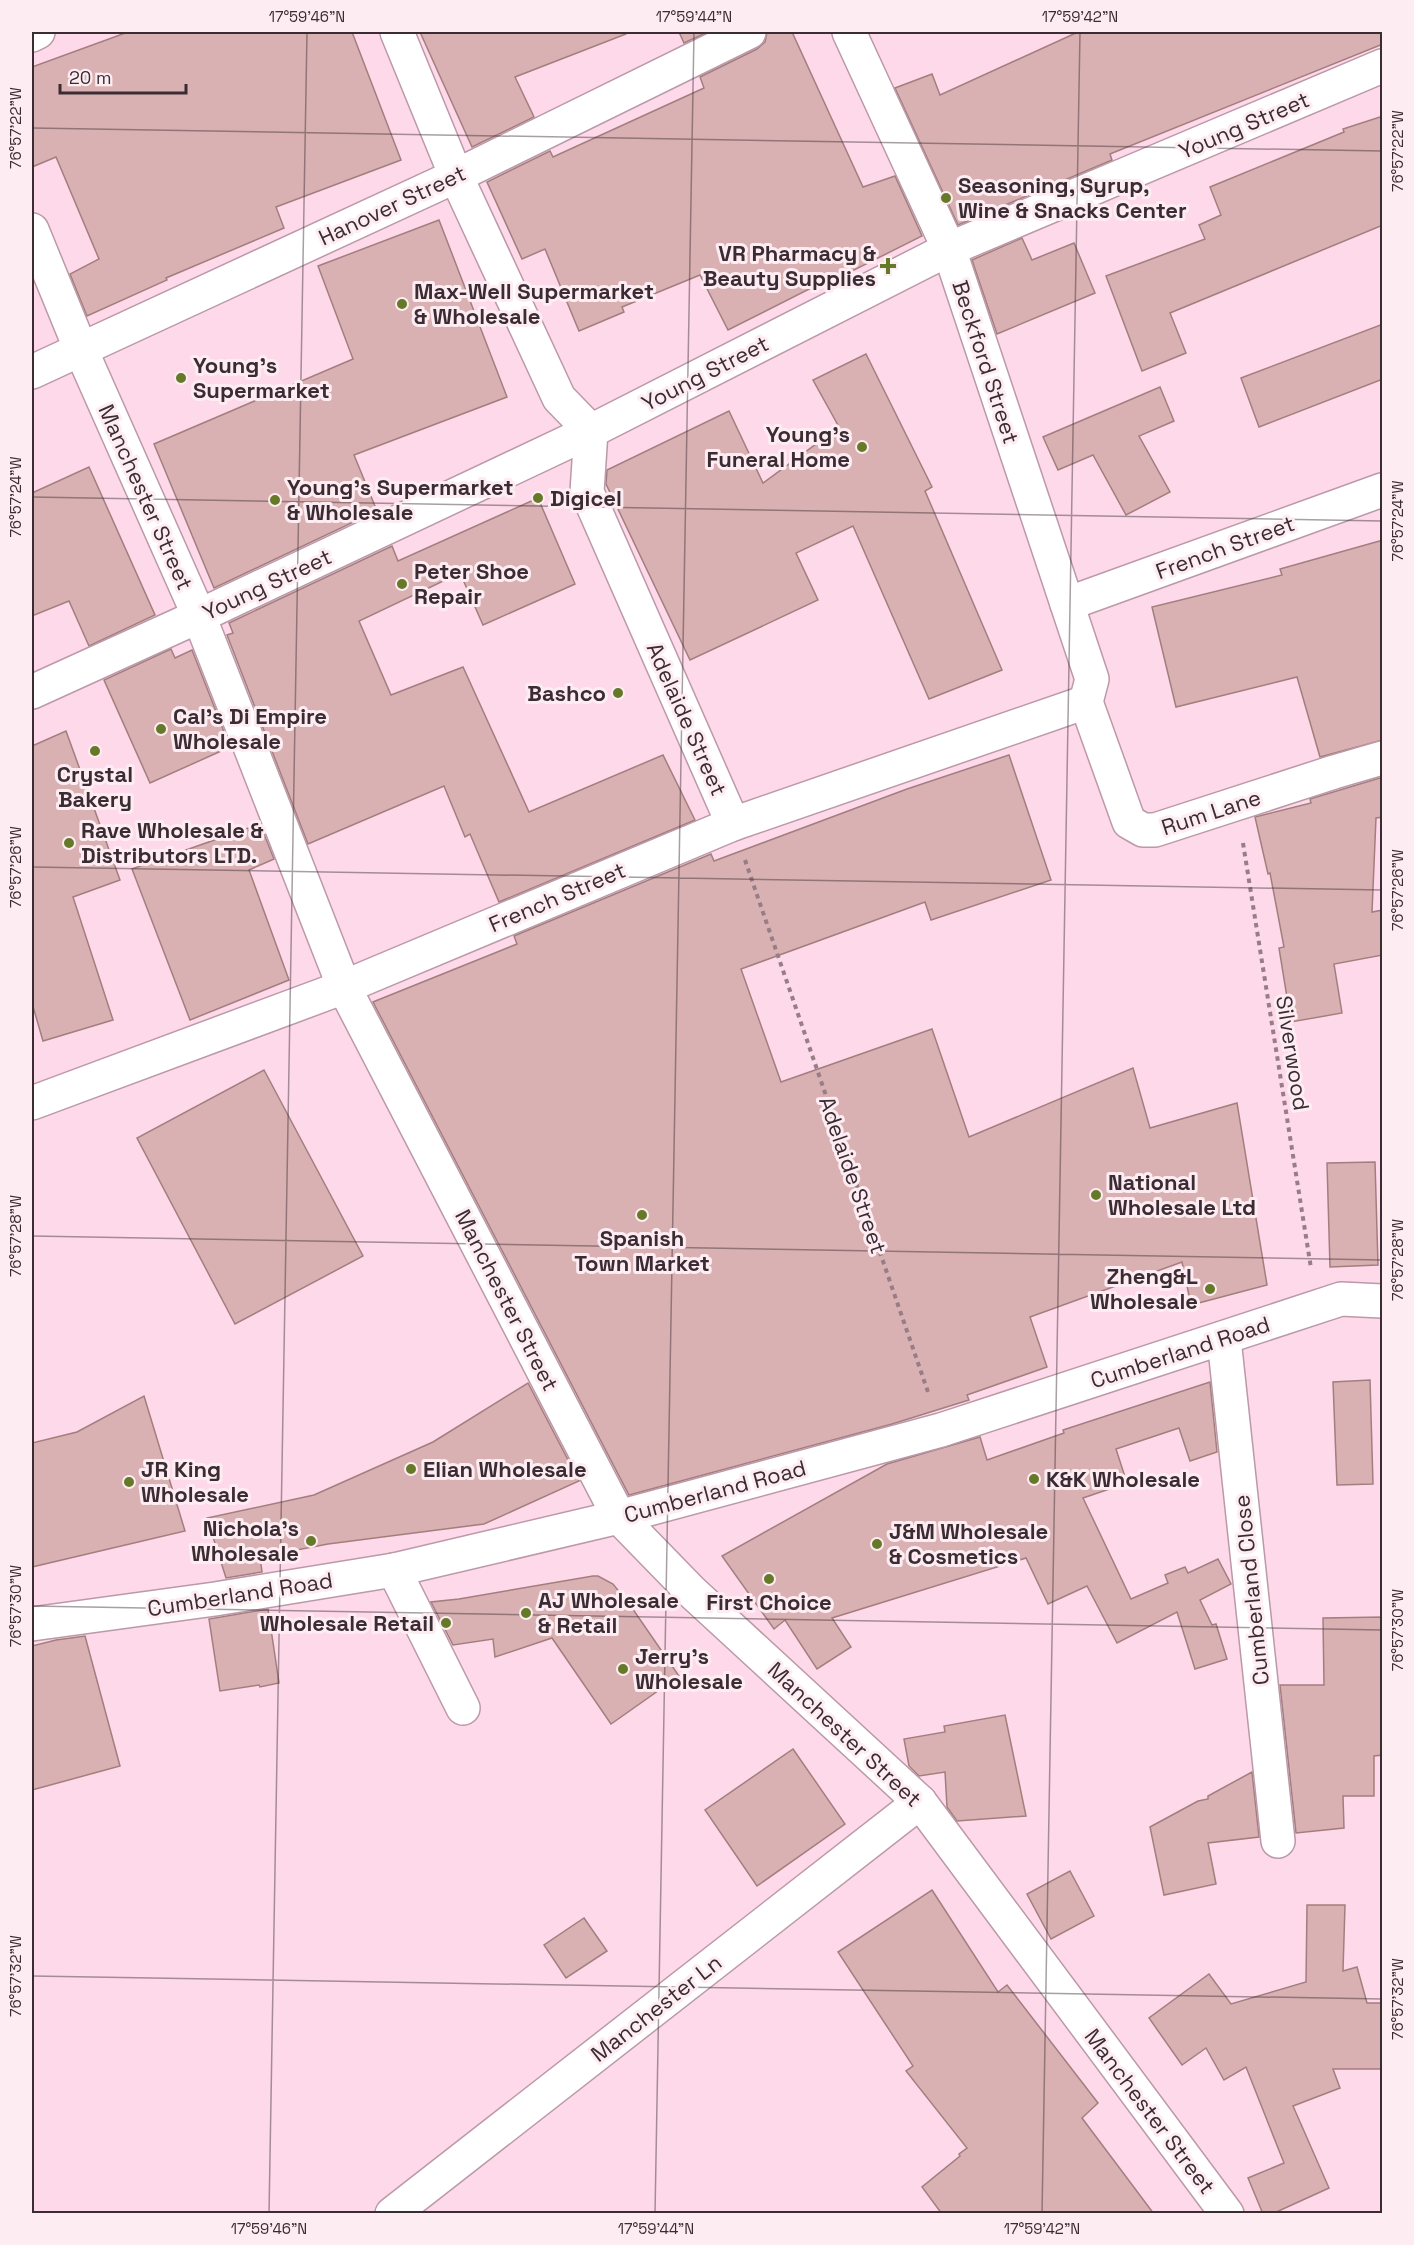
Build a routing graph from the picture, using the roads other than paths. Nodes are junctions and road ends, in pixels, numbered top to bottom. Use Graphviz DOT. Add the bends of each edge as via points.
graph roads {
  1 [pos="38,32"];
  2 [pos="397,32"];
  3 [pos="749,32"];
  4 [pos="849,32"];
  5 [pos="32,35"];
  6 [pos="1383,66"];
  7 [pos="456,176"];
  8 [pos="32,230"];
  9 [pos="949,249"];
  10 [pos="81,350"];
  11 [pos="32,372"];
  12 [pos="591,431"];
  13 [pos="1383,490"];
  14 [pos="1067,604"];
  15 [pos="199,616"];
  16 [pos="32,692"];
  17 [pos="1086,702"];
  18 [pos="1383,758"];
  19 [pos="733,824"];
  20 [pos="344,987"];
  21 [pos="32,1103"];
  22 [pos="1383,1301"];
  23 [pos="1224,1339"];
  24 [pos="619,1517"];
  25 [pos="394,1570"];
  26 [pos="32,1624"];
  27 [pos="463,1708"];
  28 [pos="920,1802"];
  29 [pos="1278,1841"];
  30 [pos="392,2214"];
  31 [pos="1227,2214"];
  1 -- 5 [label="street"];
  2 -- 7 [label="street"];
  3 -- 7 [label="street, Hanover Street"];
  4 -- 9 [label="street, Beckford Street"];
  6 -- 9 [label="street, Young Street"];
  7 -- 10 [label="street, Hanover Street"];
  7 -- 12 [label="street" via="559,398"];
  8 -- 10 [label="street, Manchester Street"];
  9 -- 12 [label="street, Young Street"];
  9 -- 14 [label="street, Beckford Street"];
  10 -- 11 [label="street, Hanover Street"];
  10 -- 15 [label="street, Manchester Street"];
  12 -- 15 [label="street, Young Street"];
  12 -- 19 [label="street, Adelaide Street" via="587,492"];
  13 -- 14 [label="street, French Street"];
  14 -- 17 [label="street, Beckford Street" via="1092,679"];
  15 -- 16 [label="street, Young Street"];
  15 -- 20 [label="street, Manchester Street"];
  17 -- 18 [label="street, Rum Lane" via="1129,822 1143,830 1155,831"];
  17 -- 19 [label="street, French Street"];
  19 -- 20 [label="street, French Street"];
  20 -- 21 [label="street, French Street"];
  20 -- 24 [label="street, Manchester Street"];
  22 -- 23 [label="street, Cumberland Road" via="1341,1299"];
  23 -- 24 [label="street, Cumberland Road" via="941,1430"];
  23 -- 29 [label="street, Cumberland Close"];
  24 -- 25 [label="street, Cumberland Road"];
  24 -- 28 [label="street, Manchester Street" via="692,1592"];
  25 -- 26 [label="street, Cumberland Road"];
  25 -- 27 [label="street"];
  28 -- 30 [label="street, Manchester Ln"];
  28 -- 31 [label="street, Manchester Street"];
}
